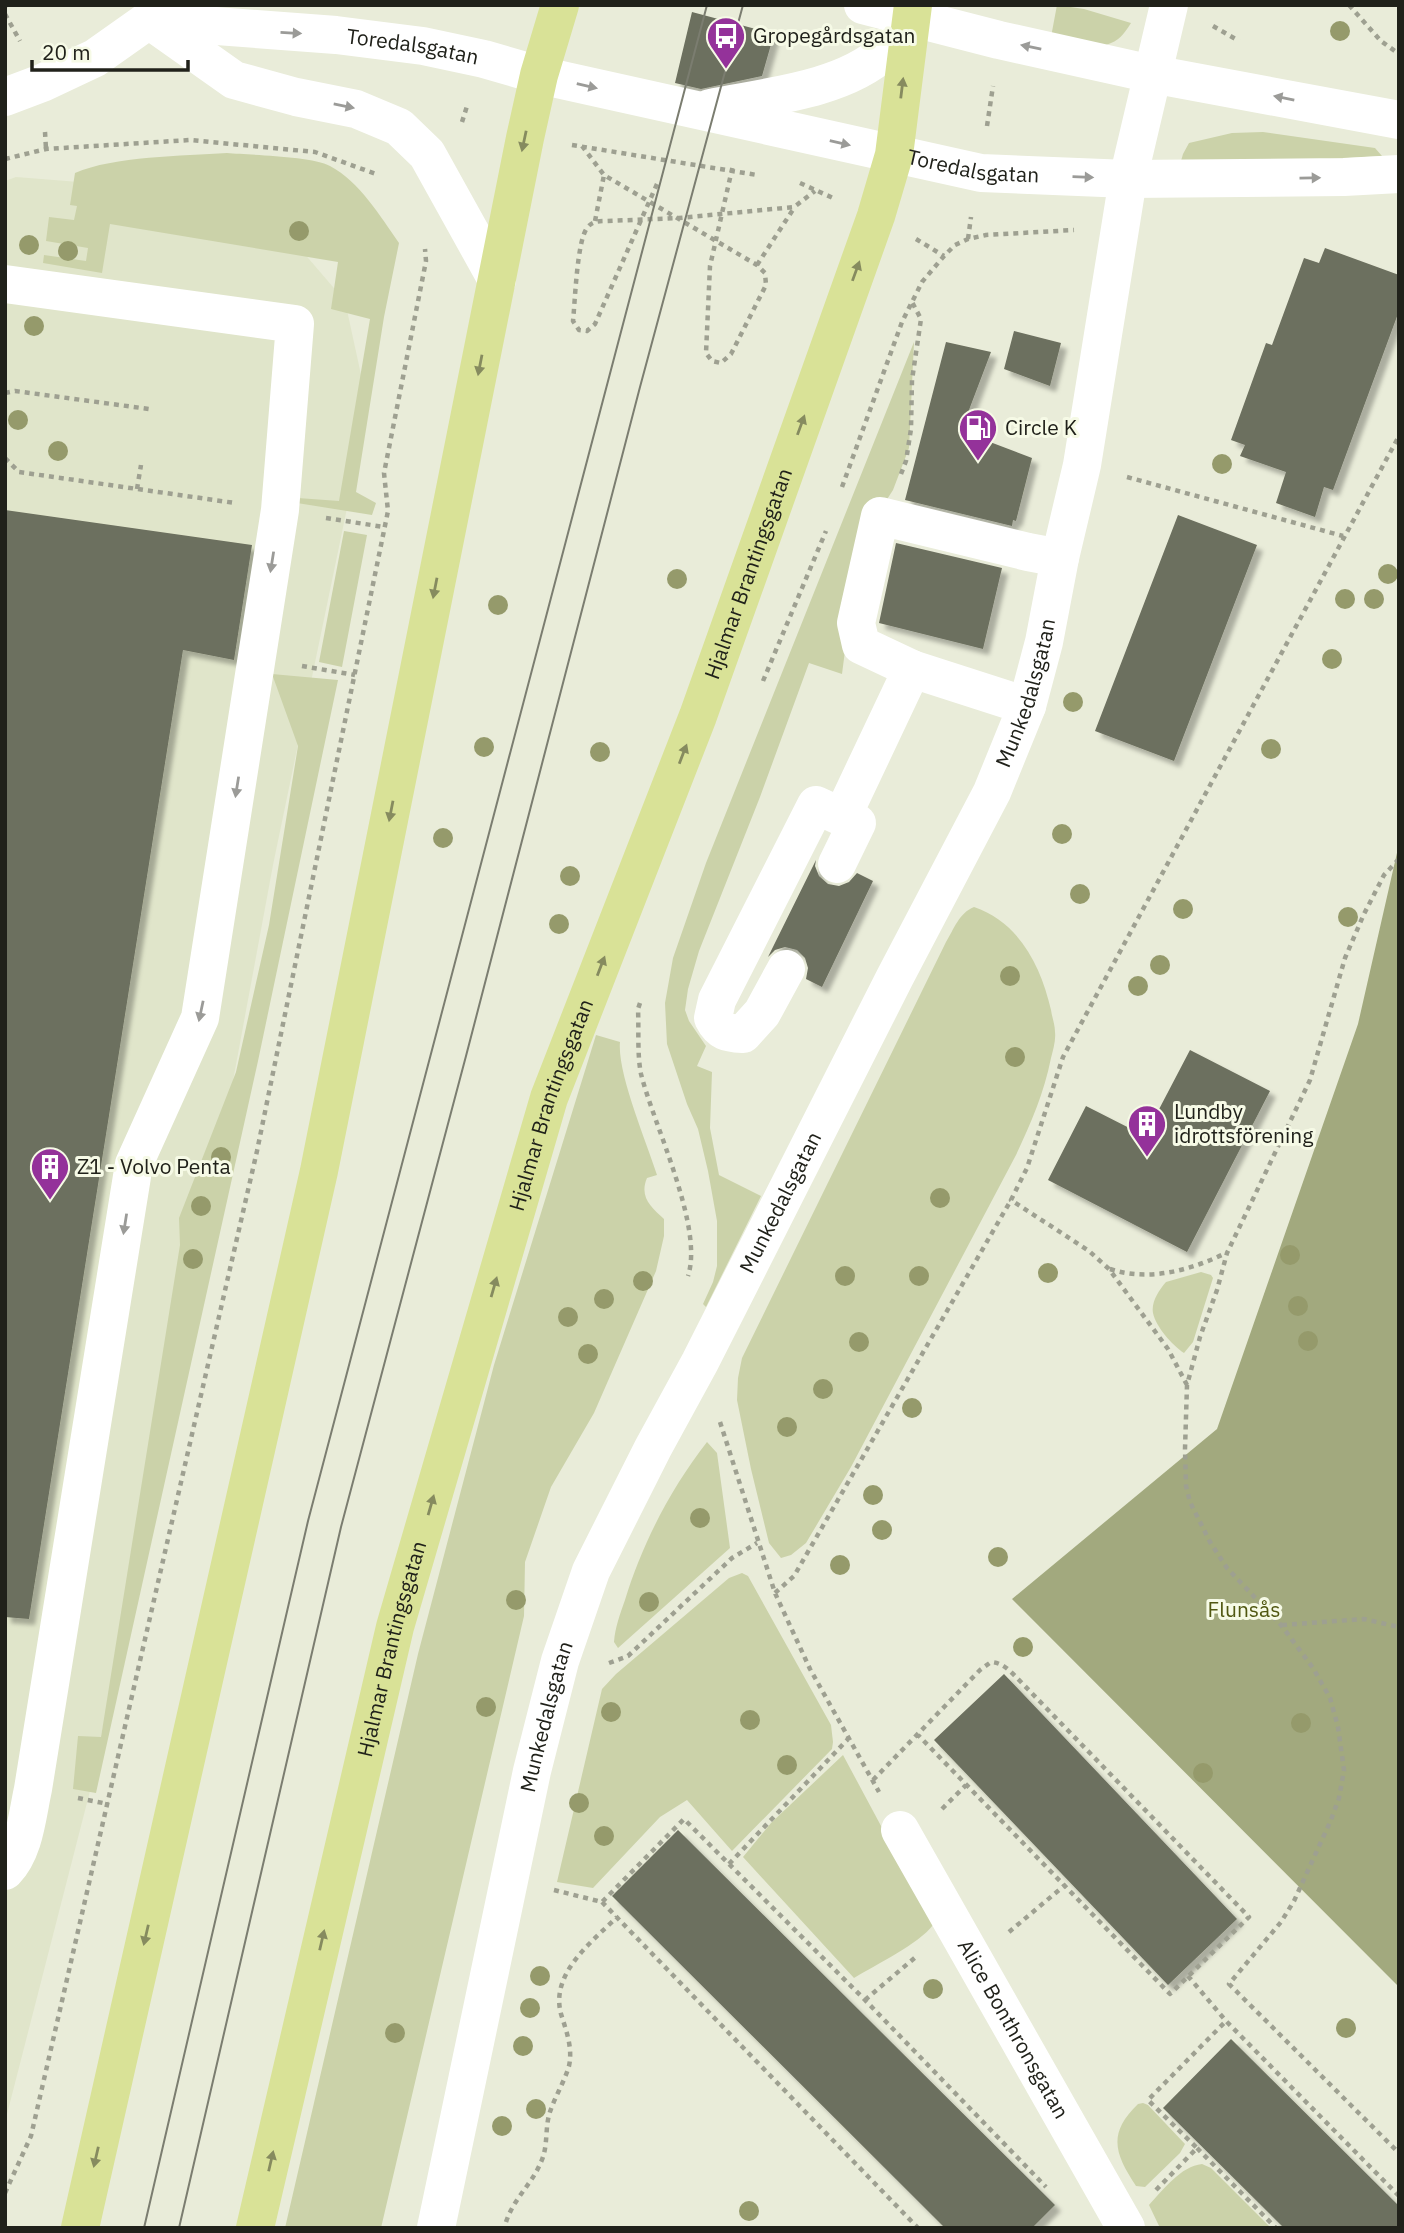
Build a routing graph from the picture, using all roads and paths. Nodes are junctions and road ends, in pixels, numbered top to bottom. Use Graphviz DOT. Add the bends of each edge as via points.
graph roads {
  1 [pos="559,5"];
  2 [pos="863,5"];
  3 [pos="1169,5"];
  4 [pos="1349,5"];
  5 [pos="156,11"];
  6 [pos="912,11"];
  7 [pos="999,40"];
  8 [pos="1399,54"];
  9 [pos="1152,74"];
  10 [pos="539,75"];
  11 [pos="5,97"];
  12 [pos="697,111"];
  13 [pos="1399,120"];
  14 [pos="461,125"];
  15 [pos="525,138"];
  16 [pos="582,146"];
  17 [pos="894,155"];
  18 [pos="735,158"];
  19 [pos="5,159"];
  20 [pos="981,173"];
  21 [pos="1399,174"];
  22 [pos="604,175"];
  23 [pos="381,177"];
  24 [pos="769,177"];
  25 [pos="1128,179"];
  26 [pos="795,181"];
  27 [pos="657,184"];
  28 [pos="815,191"];
  29 [pos="794,207"];
  30 [pos="876,216"];
  31 [pos="679,218"];
  32 [pos="595,221"];
  33 [pos="423,238"];
  34 [pos="968,239"];
  35 [pos="944,256"];
  36 [pos="757,265"];
  37 [pos="497,280"];
  38 [pos="5,284"];
  39 [pos="912,301"];
  40 [pos="5,393"];
  41 [pos="149,409"];
  42 [pos="1399,436"];
  43 [pos="5,458"];
  44 [pos="141,465"];
  45 [pos="1082,465"];
  46 [pos="137,489"];
  47 [pos="280,502"];
  48 [pos="886,518"];
  49 [pos="384,527"];
  50 [pos="1343,536"];
  51 [pos="1060,558"];
  52 [pos="912,668"];
  53 [pos="1027,706"];
  54 [pos="842,817"];
  55 [pos="1399,859"];
  56 [pos="838,864"];
  57 [pos="786,968"];
  58 [pos="1011,1200"];
  59 [pos="1227,1253"];
  60 [pos="1109,1269"];
  61 [pos="700,1362"];
  62 [pos="1187,1385"];
  63 [pos="757,1543"];
  64 [pos="775,1593"];
  65 [pos="1281,1625"];
  66 [pos="1399,1627"];
  67 [pos="598,1661"];
  68 [pos="918,1735"];
  69 [pos="849,1738"];
  70 [pos="873,1780"];
  71 [pos="900,1830"];
  72 [pos="729,1864"];
  73 [pos="5,1871"];
  74 [pos="1065,1885"];
  75 [pos="549,1888"];
  76 [pos="602,1902"];
  77 [pos="617,1917"];
  78 [pos="965,1945"];
  79 [pos="1188,1976"];
  80 [pos="865,2000"];
  81 [pos="1226,2021"];
  82 [pos="1197,2148"];
  83 [pos="1399,2153"];
  84 [pos="1046,2187"];
  85 [pos="5,2193"];
  86 [pos="1399,2196"];
  87 [pos="506,2222"];
  88 [pos="1124,2225"];
  89 [pos="80,2228"];
  90 [pos="255,2228"];
  91 [pos="436,2228"];
  92 [pos="918,2228"];
  93 [pos="1276,2228"];
  1 -- 10 [label="main road"];
  2 -- 6 [label="street"];
  3 -- 9 [label="street"];
  4 -- 8 [label="path"];
  5 -- 10 [label="street, Toredalsgatan, one-way" via="411,45"];
  5 -- 11 [label="street" via="95,58"];
  5 -- 37 [label="street, one-way" via="234,80 356,109 399,127 427,154"];
  6 -- 7 [label="street"];
  6 -- 12 [label="street, Toredalsgatan" via="885,51 854,73 809,88"];
  17 -- 6 [label="main road, Hjalmar Brantingsgatan, one-way"];
  9 -- 7 [label="street, one-way"];
  7 -- 20 [label="path"];
  13 -- 9 [label="street, one-way"];
  9 -- 25 [label="street"];
  10 -- 12 [label="street, Toredalsgatan, one-way"];
  10 -- 15 [label="main road"];
  12 -- 17 [label="street, Toredalsgatan, one-way"];
  14 -- 15 [label="path"];
  15 -- 16 [label="path"];
  15 -- 37 [label="main road, one-way"];
  16 -- 22 [label="path"];
  16 -- 24 [label="path"];
  17 -- 20 [label="street, Toredalsgatan"];
  17 -- 30 [label="main road, Hjalmar Brantingsgatan"];
  18 -- 36 [label="path" via="710,266 706,353 712,361 721,363 731,354 766,285 765,273"];
  19 -- 23 [label="path" via="46,149 190,140 315,152"];
  20 -- 25 [label="street, Toredalsgatan, one-way"];
  20 -- 34 [label="path"];
  25 -- 21 [label="street, Toredalsgatan, one-way"];
  22 -- 31 [label="path"];
  22 -- 32 [label="path"];
  25 -- 45 [label="street, Munkedalsgatan"];
  26 -- 28 [label="path"];
  27 -- 32 [label="path" via="595,324 587,331 579,330 573,321 582,240"];
  28 -- 29 [label="path"];
  28 -- 30 [label="path"];
  29 -- 31 [label="path"];
  29 -- 36 [label="path"];
  30 -- 35 [label="path"];
  90 -- 30 [label="main road, Hjalmar Brantingsgatan, one-way" via="395,1627 549,1098 698,716"];
  31 -- 32 [label="path"];
  31 -- 36 [label="path"];
  33 -- 49 [label="path" via="426,261 384,473 388,510"];
  37 -- 89 [label="main road, one-way" via="319,1171"];
  38 -- 47 [label="street" via="295,324"];
  39 -- 48 [label="path" via="921,319 911,429 906,461"];
  40 -- 41 [label="path"];
  42 -- 50 [label="path"];
  43 -- 46 [label="path" via="19,471"];
  44 -- 46 [label="path"];
  45 -- 50 [label="path"];
  45 -- 51 [label="street, Munkedalsgatan"];
  46 -- 47 [label="path"];
  47 -- 49 [label="path"];
  47 -- 73 [label="street, one-way" via="200,1018 134,1164 33,1789 21,1844"];
  48 -- 51 [label="street"];
  48 -- 52 [label="street" via="880,516 856,623 861,645"];
  49 -- 85 [label="path" via="212,1350 31,2136"];
  50 -- 58 [label="path" via="1063,1057 1027,1168"];
  51 -- 53 [label="street, Munkedalsgatan"];
  52 -- 53 [label="street"];
  52 -- 54 [label="street"];
  53 -- 61 [label="street, Munkedalsgatan" via="992,792"];
  54 -- 56 [label="street" via="857,823"];
  54 -- 57 [label="street" via="816,805 717,1000 713,1018 719,1029 743,1034 762,1013"];
  55 -- 59 [label="path" via="1384,875 1364,914 1345,958 1310,1080"];
  58 -- 60 [label="path"];
  58 -- 64 [label="path" via="794,1576"];
  59 -- 60 [label="path" via="1159,1274"];
  59 -- 62 [label="path"];
  60 -- 62 [label="path" via="1168,1349"];
  61 -- 63 [label="path"];
  61 -- 91 [label="street, Munkedalsgatan" via="591,1571 560,1661 532,1772"];
  62 -- 65 [label="path" via="1190,1502 1227,1568"];
  63 -- 64 [label="path"];
  63 -- 67 [label="path" via="732,1558 628,1656 609,1664"];
  64 -- 69 [label="path"];
  65 -- 66 [label="path" via="1364,1619"];
  65 -- 83 [label="path" via="1330,1698 1344,1770 1331,1820 1294,1901 1229,1984"];
  68 -- 70 [label="path"];
  68 -- 74 [label="path"];
  68 -- 79 [label="path" via="980,1670 991,1662 1005,1666 1249,1917"];
  69 -- 70 [label="path"];
  69 -- 72 [label="path"];
  70 -- 71 [label="path"];
  71 -- 78 [label="street, Alice Bonthronsgatan"];
  72 -- 76 [label="path" via="684,1819"];
  72 -- 80 [label="path"];
  74 -- 78 [label="path"];
  74 -- 79 [label="path" via="1170,1994"];
  75 -- 76 [label="path"];
  76 -- 77 [label="path"];
  77 -- 87 [label="path" via="573,1963 562,1982 558,2000 570,2063 552,2106 541,2162"];
  77 -- 92 [label="path"];
  78 -- 80 [label="path" via="908,1962"];
  78 -- 88 [label="street, Alice Bonthronsgatan"];
  79 -- 81 [label="path"];
  80 -- 84 [label="path"];
  81 -- 82 [label="path" via="1148,2101"];
  81 -- 86 [label="path"];
  82 -- 88 [label="path"];
  82 -- 93 [label="path"];
}
